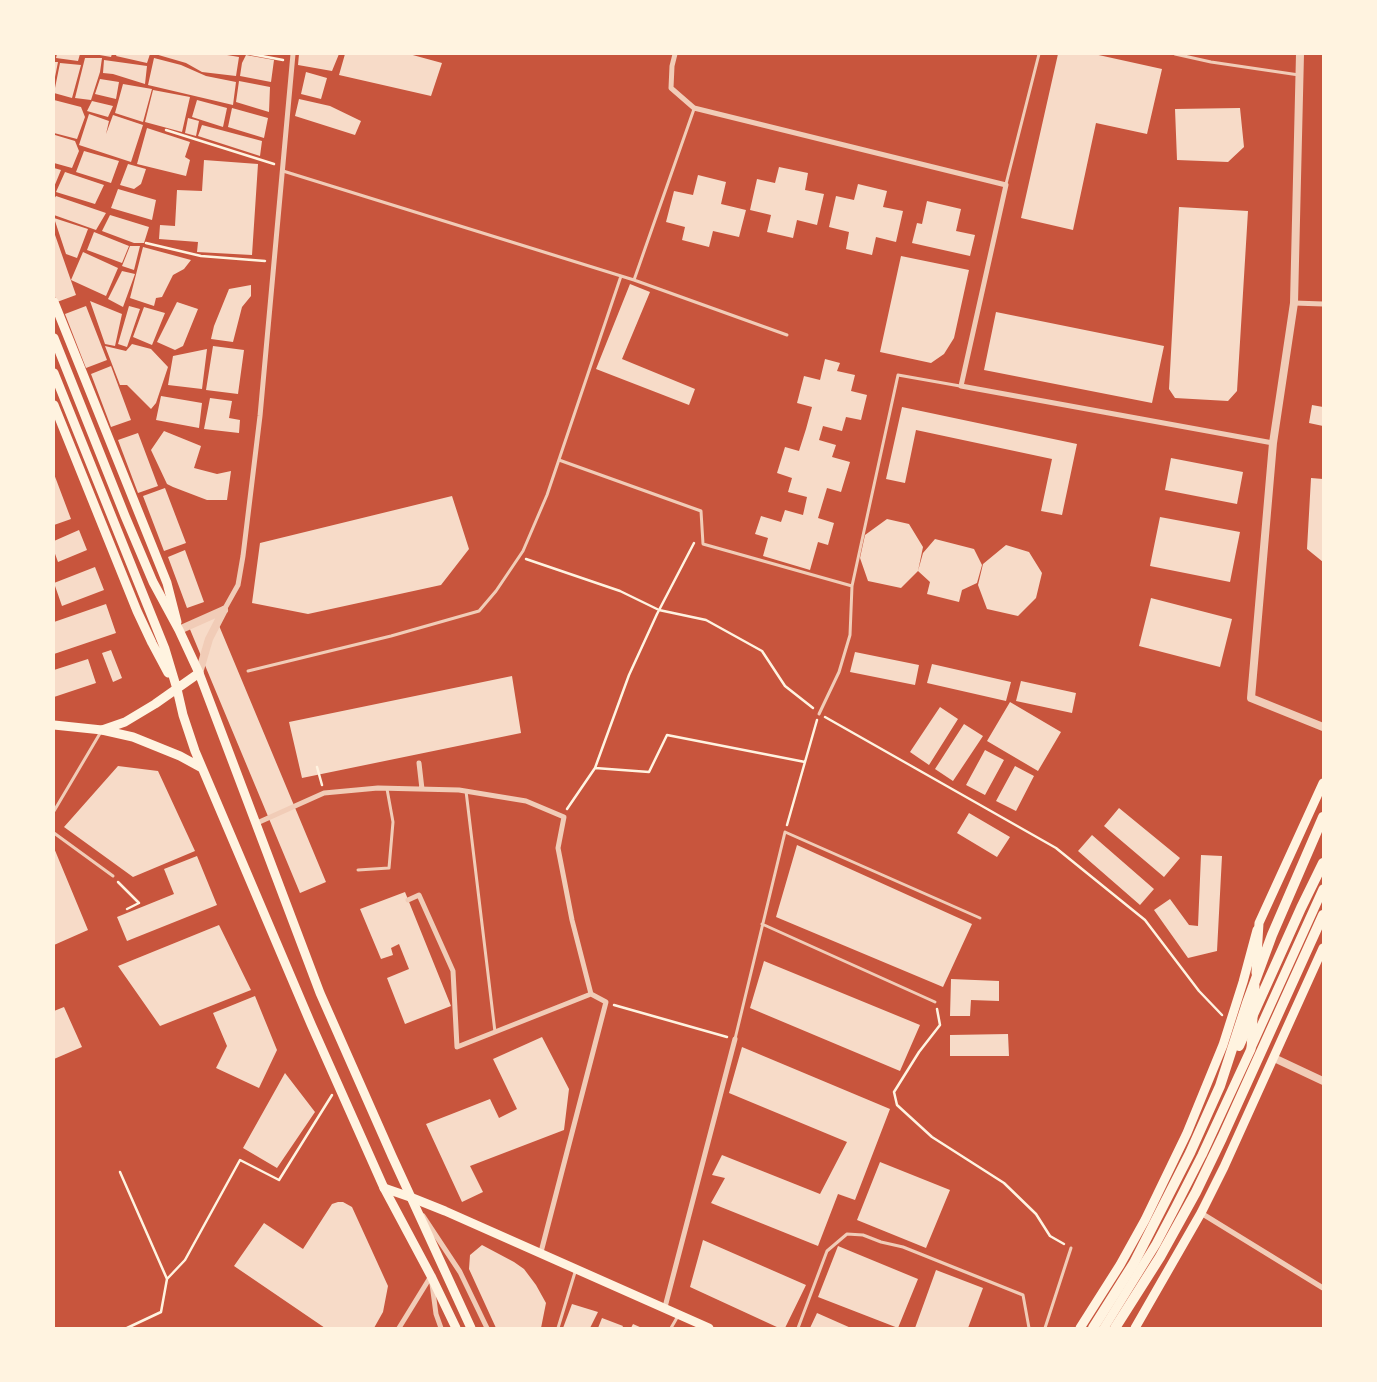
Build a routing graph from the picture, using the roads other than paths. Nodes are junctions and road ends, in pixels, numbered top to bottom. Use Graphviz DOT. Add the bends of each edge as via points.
graph roads {
  1 [pos="293,54"];
  2 [pos="675,54"];
  3 [pos="1039,54"];
  4 [pos="1174,54"];
  5 [pos="1300,54"];
  6 [pos="1300,75"];
  7 [pos="694,108"];
  8 [pos="283,169"];
  9 [pos="1006,185"];
  10 [pos="621,276"];
  11 [pos="634,280"];
  12 [pos="54,302"];
  13 [pos="1294,303"];
  14 [pos="1323,304"];
  15 [pos="788,335"];
  16 [pos="54,338"];
  17 [pos="54,373"];
  18 [pos="961,386"];
  19 [pos="54,405"];
  20 [pos="1273,443"];
  21 [pos="559,460"];
  22 [pos="852,586"];
  23 [pos="224,610"];
  24 [pos="179,630"];
  25 [pos="248,671"];
  26 [pos="199,673"];
  27 [pos="177,688"];
  28 [pos="819,714"];
  29 [pos="54,725"];
  30 [pos="1323,727"];
  31 [pos="102,730"];
  32 [pos="419,763"];
  33 [pos="202,768"];
  34 [pos="1323,783"];
  35 [pos="387,788"];
  36 [pos="422,789"];
  37 [pos="466,791"];
  38 [pos="54,810"];
  39 [pos="1323,817"];
  40 [pos="257,823"];
  41 [pos="54,833"];
  42 [pos="1323,863"];
  43 [pos="358,870"];
  44 [pos="112,876"];
  45 [pos="1323,889"];
  46 [pos="408,900"];
  47 [pos="1323,915"];
  48 [pos="980,918"];
  49 [pos="1259,923"];
  50 [pos="762,924"];
  51 [pos="1323,948"];
  52 [pos="591,994"];
  53 [pos="935,1002"];
  54 [pos="495,1032"];
  55 [pos="735,1040"];
  56 [pos="1251,1049"];
  57 [pos="1274,1058"];
  58 [pos="1323,1081"];
  59 [pos="1220,1086"];
  60 [pos="384,1188"];
  61 [pos="410,1197"];
  62 [pos="1201,1213"];
  63 [pos="1071,1248"];
  64 [pos="541,1252"];
  65 [pos="576,1268"];
  66 [pos="431,1276"];
  67 [pos="1323,1288"];
  68 [pos="665,1307"];
  69 [pos="679,1314"];
  70 [pos="1114,1314"];
  71 [pos="399,1328"];
  72 [pos="441,1328"];
  73 [pos="456,1328"];
  74 [pos="471,1328"];
  75 [pos="487,1328"];
  76 [pos="558,1328"];
  77 [pos="671,1328"];
  78 [pos="709,1328"];
  79 [pos="798,1328"];
  80 [pos="1029,1328"];
  81 [pos="1045,1328"];
  82 [pos="1080,1328"];
  83 [pos="1093,1328"];
  84 [pos="1104,1328"];
  85 [pos="1114,1328"];
  86 [pos="1135,1328"];
  1 -- 8 [label="street"];
  2 -- 7 [label="street" via="671,88"];
  3 -- 9 [label="lane"];
  4 -- 6 [label="lane"];
  5 -- 6 [label="street"];
  6 -- 13 [label="street"];
  7 -- 9 [label="street"];
  7 -- 11 [label="lane"];
  8 -- 10 [label="lane"];
  8 -- 23 [label="street" via="260,416 241,572"];
  9 -- 18 [label="street"];
  10 -- 11 [label="lane"];
  10 -- 21 [label="lane"];
  11 -- 15 [label="lane"];
  12 -- 24 [label="main road" via="167,583"];
  13 -- 14 [label="street"];
  13 -- 20 [label="street"];
  16 -- 24 [label="main road" via="153,582"];
  17 -- 27 [label="main road"];
  18 -- 20 [label="street"];
  18 -- 22 [label="lane" via="898,375"];
  19 -- 27 [label="main road" via="137,611"];
  20 -- 30 [label="street" via="1251,698"];
  21 -- 22 [label="lane" via="702,511 703,544"];
  21 -- 25 [label="lane" via="547,495 518,557 479,611"];
  22 -- 28 [label="lane" via="850,635 839,672"];
  23 -- 24 [label="street"];
  23 -- 26 [label="street" via="209,639"];
  24 -- 26 [label="main road"];
  26 -- 27 [label="main road"];
  26 -- 40 [label="main road"];
  27 -- 31 [label="main road" via="125,722"];
  27 -- 33 [label="main road"];
  29 -- 31 [label="main road"];
  31 -- 33 [label="main road" via="142,740"];
  31 -- 38 [label="lane"];
  32 -- 36 [label="street"];
  33 -- 60 [label="main road"];
  34 -- 49 [label="main road"];
  35 -- 36 [label="street"];
  35 -- 40 [label="street" via="324,793"];
  35 -- 43 [label="lane" via="393,822 388,868"];
  36 -- 37 [label="street"];
  37 -- 52 [label="street" via="526,801 564,817 558,848"];
  37 -- 54 [label="lane"];
  39 -- 59 [label="highway" via="1259,969"];
  40 -- 61 [label="main road" via="318,986"];
  41 -- 44 [label="lane"];
  42 -- 59 [label="highway"];
  45 -- 56 [label="main road"];
  46 -- 54 [label="street" via="419,895 453,971 457,1047"];
  47 -- 85 [label="highway" via="1196,1192 1160,1257"];
  48 -- 50 [label="lane" via="784,832"];
  49 -- 56 [label="main road"];
  49 -- 82 [label="main road" via="1230,1024 1172,1167 1124,1258"];
  50 -- 53 [label="lane"];
  50 -- 55 [label="lane"];
  51 -- 57 [label="main road"];
  52 -- 54 [label="street"];
  52 -- 64 [label="street" via="606,1002"];
  55 -- 68 [label="street"];
  56 -- 70 [label="main road" via="1175,1208"];
  57 -- 58 [label="street"];
  57 -- 62 [label="main road"];
  59 -- 83 [label="highway" via="1161,1212"];
  60 -- 61 [label="main road"];
  60 -- 66 [label="main road"];
  61 -- 64 [label="main road"];
  61 -- 74 [label="main road"];
  61 -- 75 [label="street" via="449,1254"];
  62 -- 67 [label="street"];
  62 -- 86 [label="main road"];
  63 -- 81 [label="lane"];
  64 -- 65 [label="main road"];
  65 -- 68 [label="main road"];
  65 -- 76 [label="lane"];
  66 -- 71 [label="street"];
  66 -- 72 [label="street"];
  66 -- 73 [label="main road"];
  68 -- 69 [label="main road"];
  69 -- 77 [label="lane"];
  69 -- 78 [label="main road"];
  70 -- 84 [label="main road"];
  70 -- 85 [label="main road"];
  79 -- 80 [label="lane" via="827,1251 847,1234 863,1235 903,1247 1023,1295"];
}
